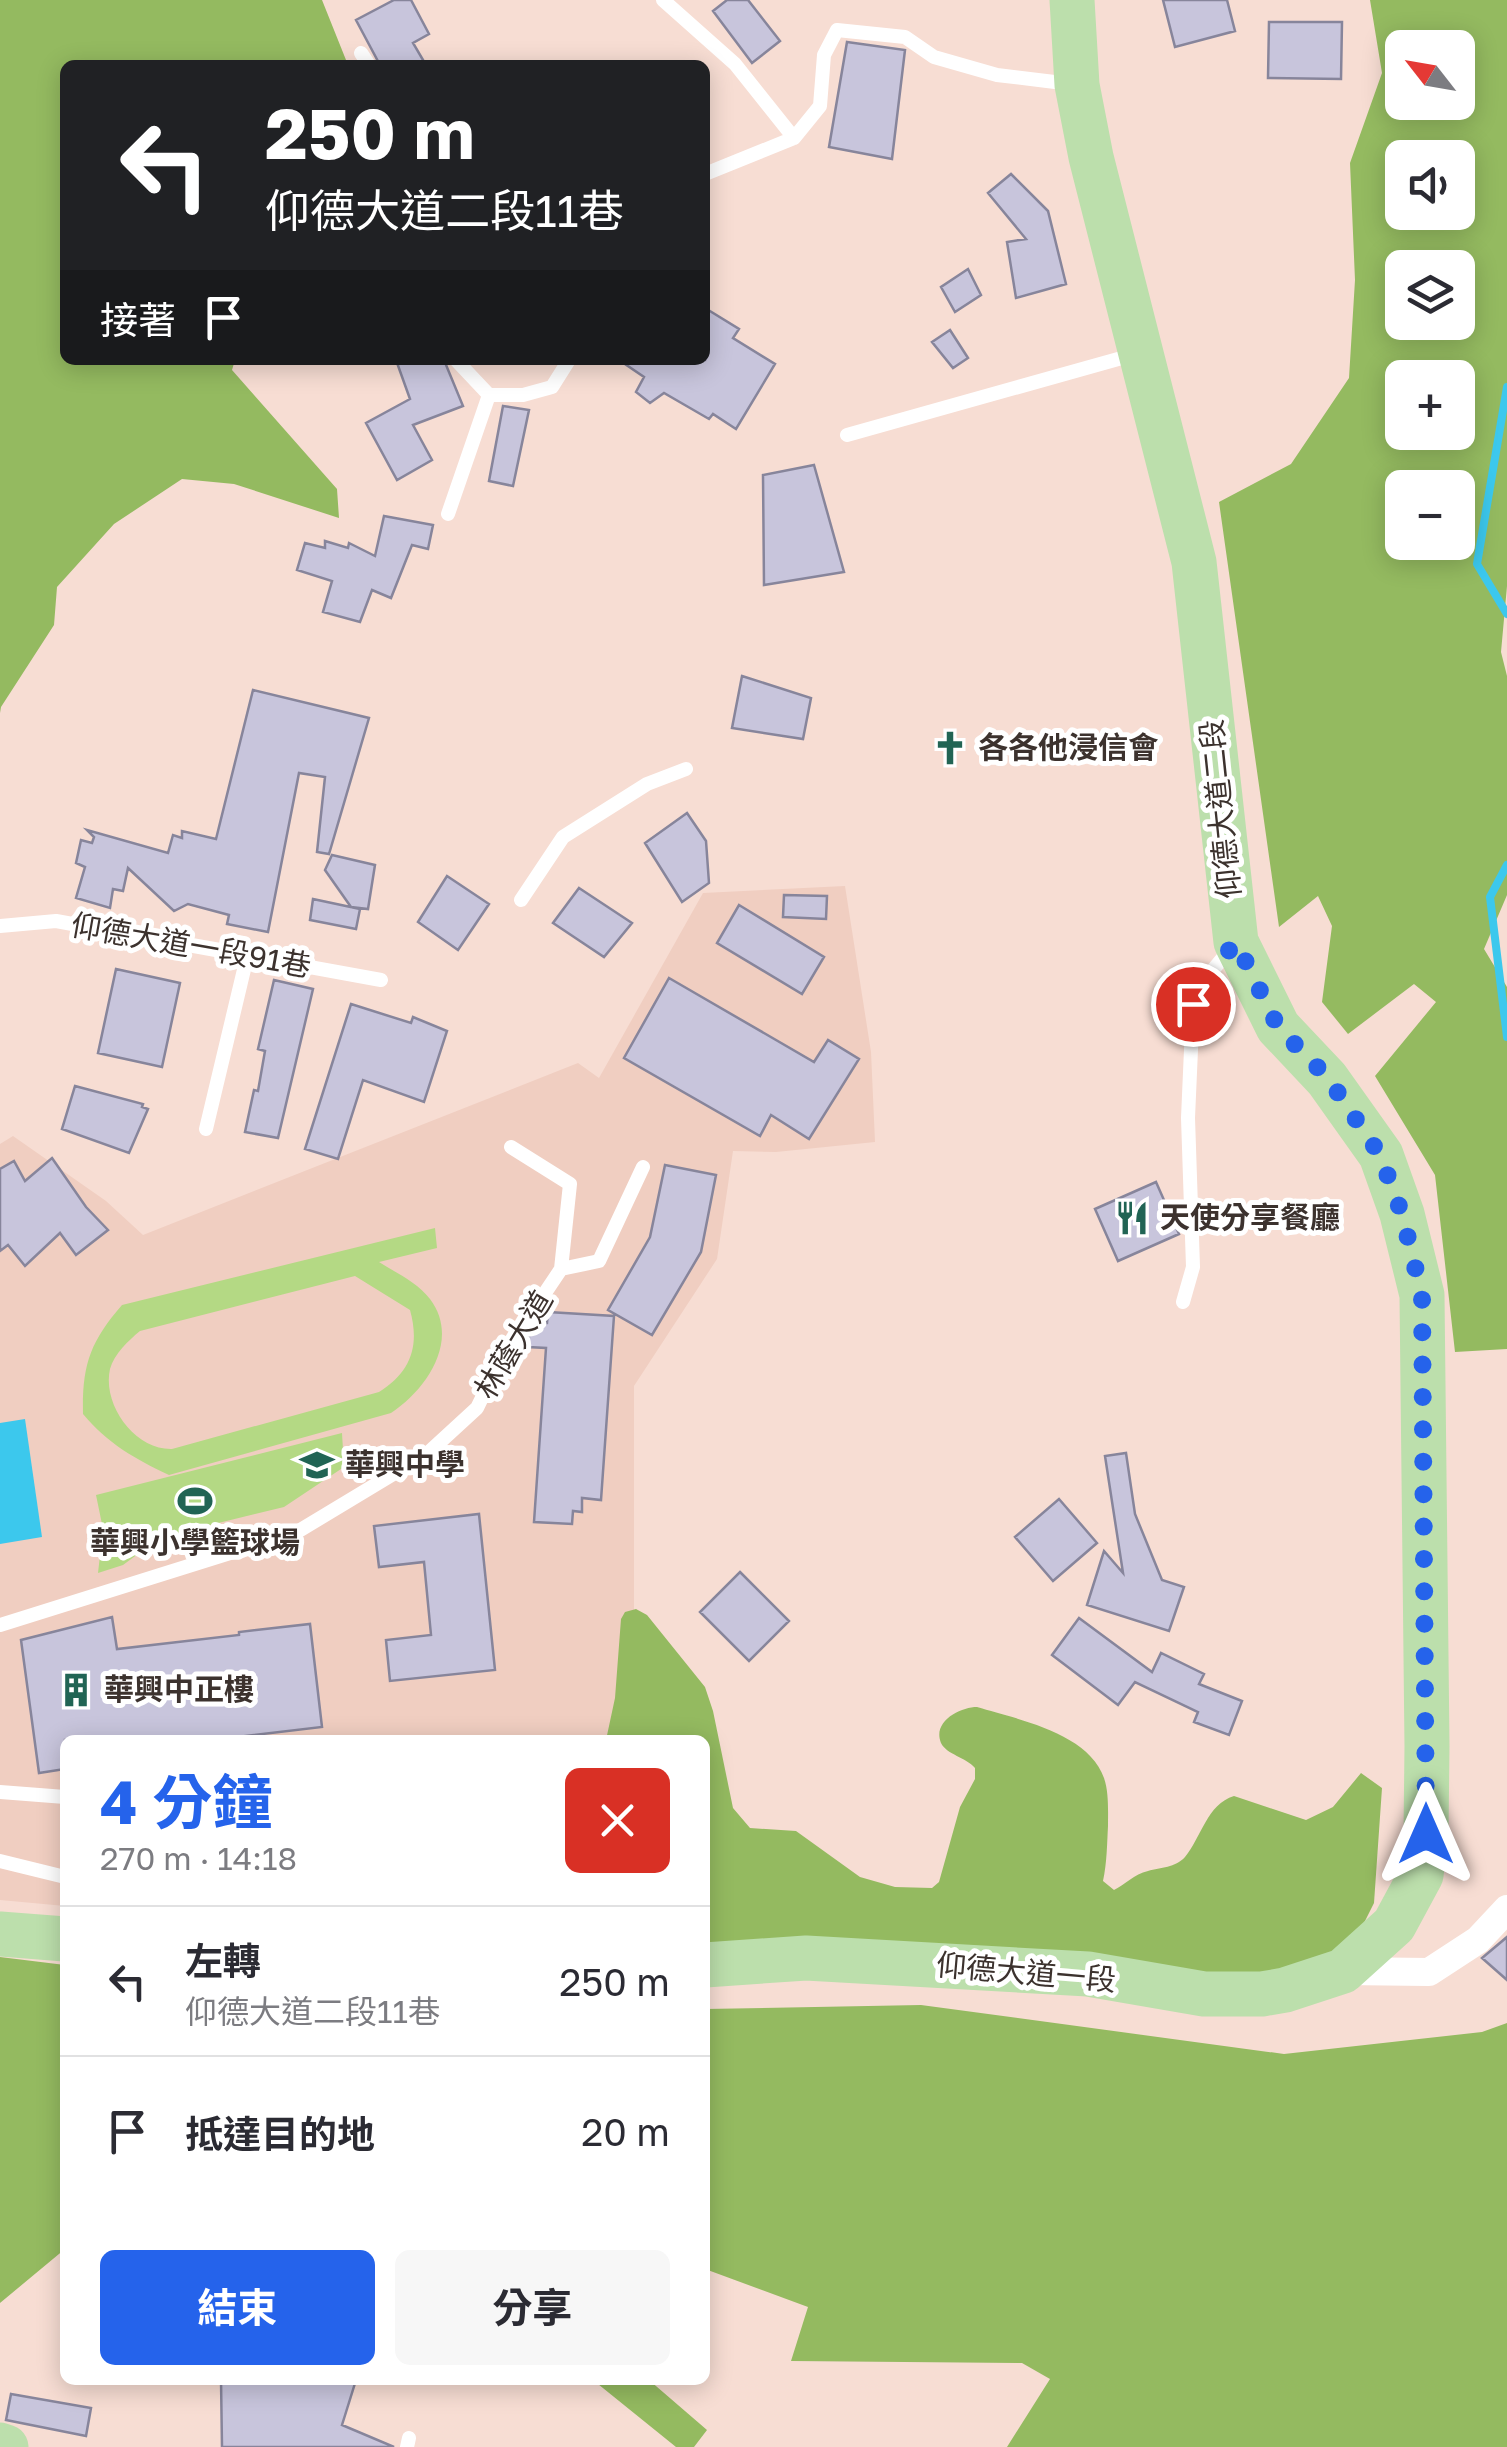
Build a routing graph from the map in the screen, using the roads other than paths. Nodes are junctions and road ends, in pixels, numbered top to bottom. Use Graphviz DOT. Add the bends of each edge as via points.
graph roads {
  1 [pos="663,0"];
  2 [pos="1072,0"];
  3 [pos="1077,85"];
  4 [pos="794,138"];
  5 [pos="710,172"];
  6 [pos="1142,353"];
  7 [pos="461,365"];
  8 [pos="566,365"];
  9 [pos="489,395"];
  10 [pos="846,434"];
  11 [pos="448,514"];
  12 [pos="686,768"];
  13 [pos="522,900"];
  14 [pos="0,926"];
  15 [pos="1236,942"];
  16 [pos="247,958"];
  17 [pos="382,980"];
  18 [pos="206,1129"];
  19 [pos="511,1148"];
  20 [pos="643,1167"];
  21 [pos="561,1269"];
  22 [pos="1183,1302"];
  23 [pos="0,1626"];
  24 [pos="0,1792"];
  25 [pos="60,1797"];
  26 [pos="0,1861"];
  27 [pos="60,1876"];
  28 [pos="1507,1910"];
  29 [pos="0,1934"];
  30 [pos="60,1938"];
  31 [pos="710,1966"];
  32 [pos="1343,1971"];
  1 -- 4 [label="lane" via="735,64"];
  2 -- 3 [label="main road, 仰德大道二段"];
  3 -- 4 [label="lane" via="997,76 934,57 905,37 837,30 824,55 820,106"];
  3 -- 6 [label="main road, 仰德大道二段"];
  4 -- 5 [label="lane"];
  6 -- 10 [label="lane"];
  6 -- 15 [label="main road, 仰德大道二段" via="1194,562"];
  7 -- 9 [label="lane"];
  8 -- 9 [label="lane" via="552,387"];
  9 -- 11 [label="lane"];
  12 -- 13 [label="lane" via="647,784 563,837"];
  14 -- 16 [label="lane, 仰德大道一段91巷" via="56,921"];
  15 -- 22 [label="lane" via="1193,1004 1193,1267"];
  15 -- 32 [label="main road, 仰德大道二段" via="1278,1027 1328,1078 1380,1155 1422,1295 1424,1856 1413,1895 1394,1924"];
  16 -- 17 [label="lane, 仰德大道一段91巷"];
  16 -- 18 [label="lane"];
  19 -- 21 [label="lane, 林蔭大道" via="570,1184"];
  20 -- 21 [label="lane" via="599,1261"];
  21 -- 23 [label="lane, 林蔭大道" via="502,1357 478,1408 428,1453 297,1532"];
  24 -- 25 [label="lane"];
  26 -- 27 [label="lane"];
  28 -- 32 [label="street" via="1478,1940 1429,1972"];
  29 -- 30 [label="main road"];
  31 -- 32 [label="main road, 仰德大道一段" via="806,1958 1088,1974 1226,1996 1285,1990"];
}
